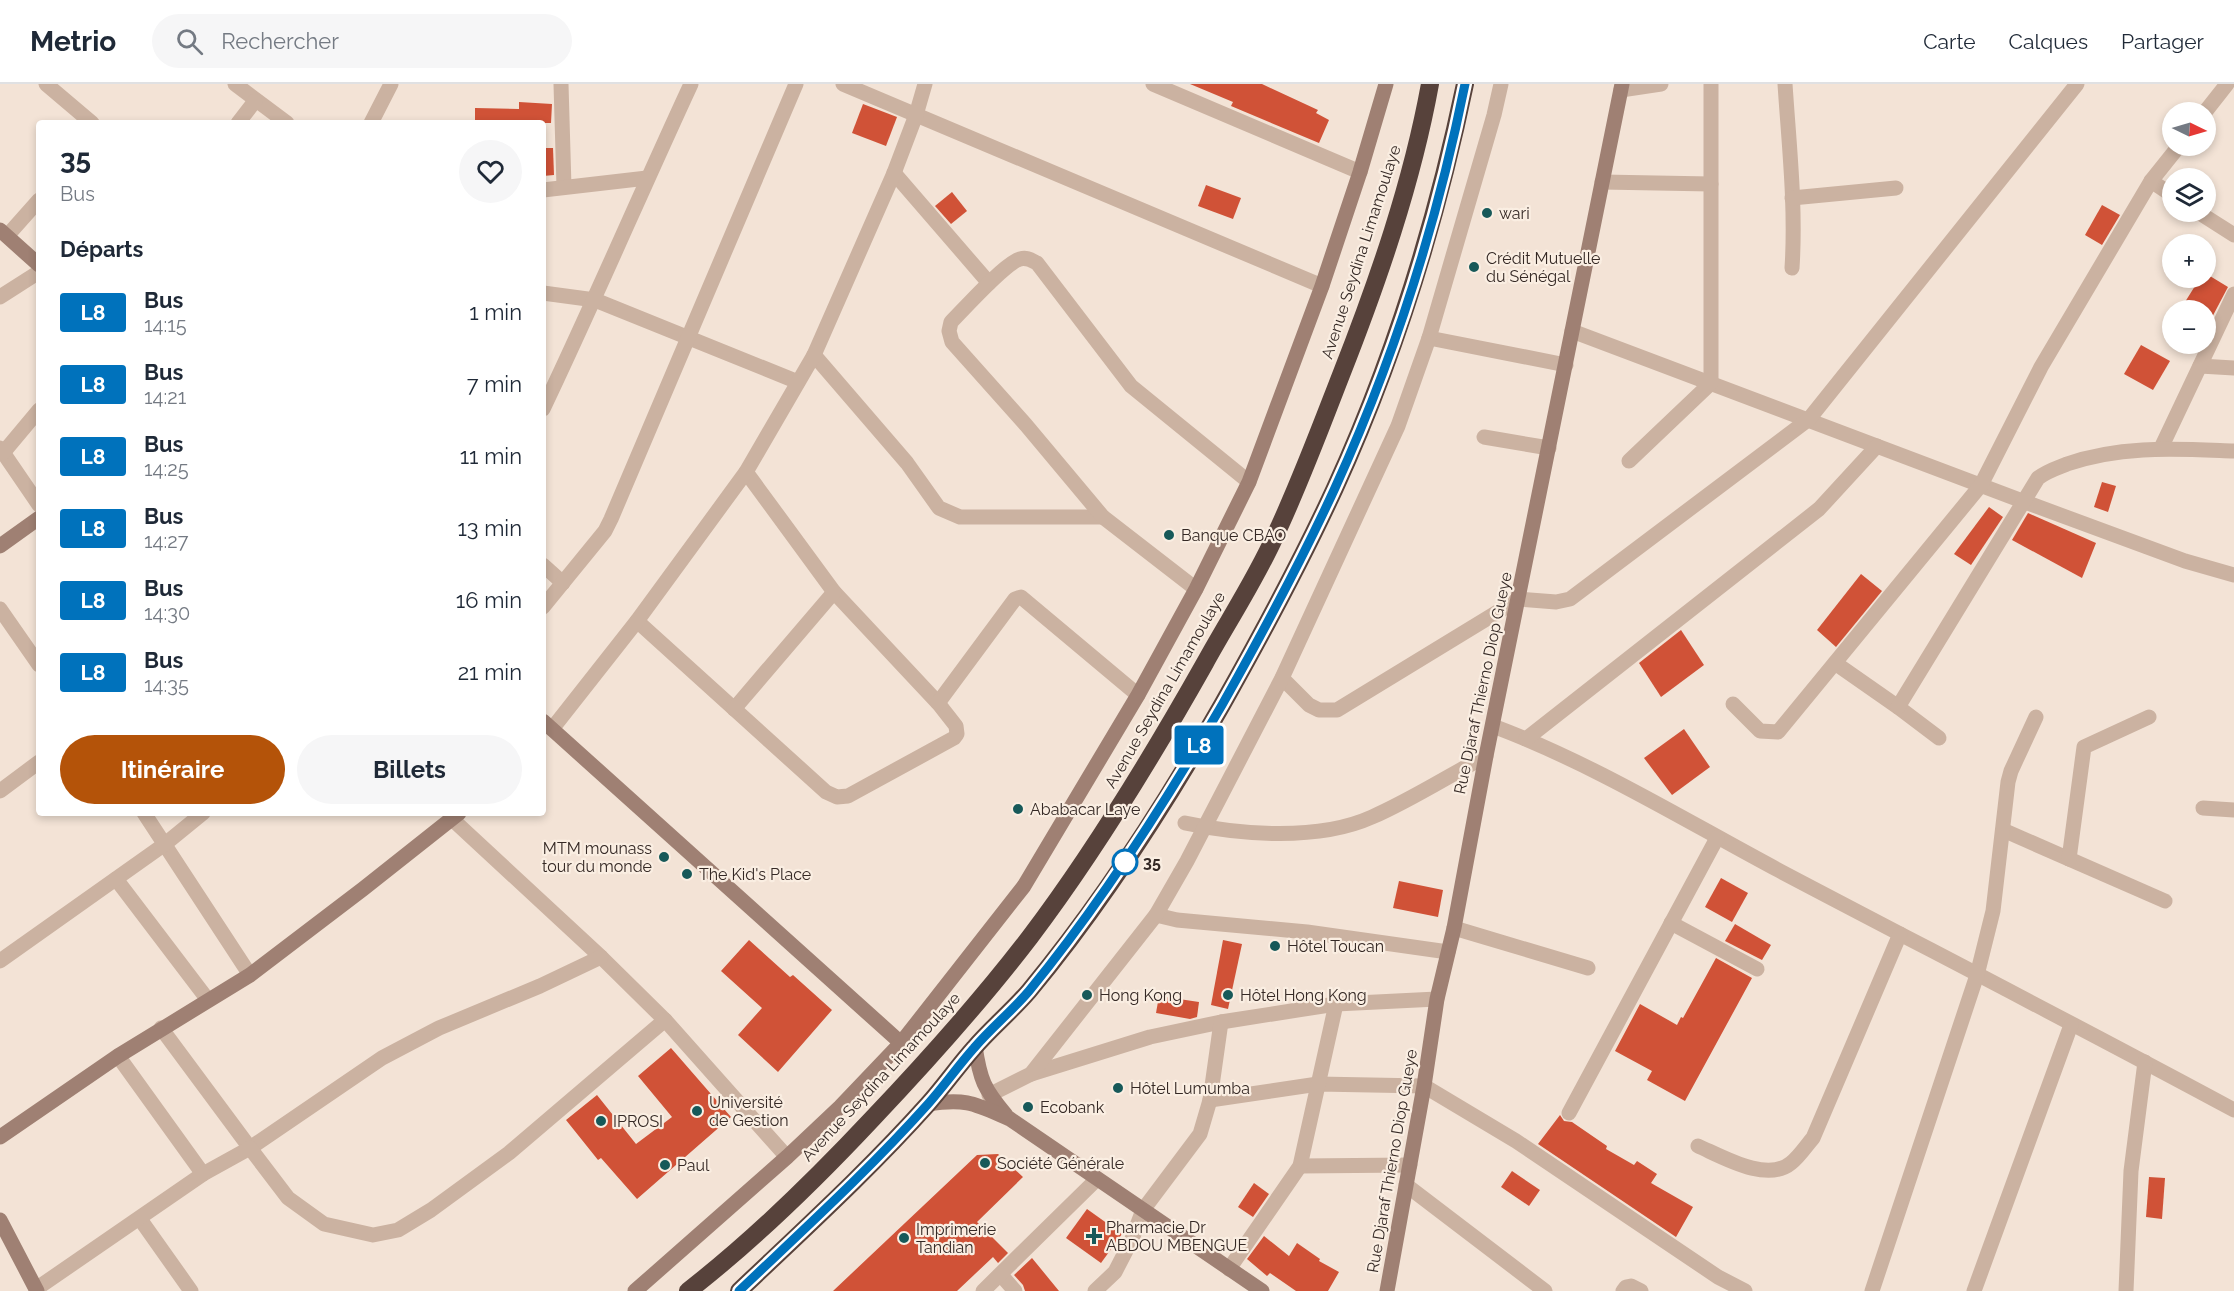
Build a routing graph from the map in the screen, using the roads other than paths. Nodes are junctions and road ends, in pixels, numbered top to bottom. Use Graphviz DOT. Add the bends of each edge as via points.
graph roads {
  1 [pos="46,84"];
  2 [pos="235,84"];
  3 [pos="391,84"];
  4 [pos="561,84"];
  5 [pos="691,84"];
  6 [pos="796,84"];
  7 [pos="843,84"];
  8 [pos="925,84"];
  9 [pos="1153,84"];
  10 [pos="1386,84"];
  11 [pos="1430,84"];
  12 [pos="1465,84"];
  13 [pos="1501,84"];
  14 [pos="1661,84"];
  15 [pos="1711,84"];
  16 [pos="1785,84"];
  17 [pos="2077,84"];
  18 [pos="2227,84"];
  19 [pos="1621,87"];
  20 [pos="255,100"];
  21 [pos="2213,102"];
  22 [pos="916,115"];
  23 [pos="88,120"];
  24 [pos="240,120"];
  25 [pos="283,120"];
  26 [pos="373,120"];
  27 [pos="2171,156"];
  28 [pos="1360,172"];
  29 [pos="894,173"];
  30 [pos="647,178"];
  31 [pos="2151,181"];
  32 [pos="1602,182"];
  33 [pos="1712,184"];
  34 [pos="564,187"];
  35 [pos="1896,188"];
  36 [pos="2162,188"];
  37 [pos="546,190"];
  38 [pos="1792,198"];
  39 [pos="36,203"];
  40 [pos="2214,222"];
  41 [pos="3,233"];
  42 [pos="2234,235"];
  43 [pos="36,262"];
  44 [pos="1792,268"];
  45 [pos="36,274"];
  46 [pos="989,283"];
  47 [pos="1322,286"];
  48 [pos="546,293"];
  49 [pos="2234,294"];
  50 [pos="0,297"];
  51 [pos="595,300"];
  52 [pos="1572,331"];
  53 [pos="1429,338"];
  54 [pos="689,339"];
  55 [pos="814,355"];
  56 [pos="1566,365"];
  57 [pos="2200,366"];
  58 [pos="2234,368"];
  59 [pos="798,382"];
  60 [pos="1711,383"];
  61 [pos="546,403"];
  62 [pos="36,413"];
  63 [pos="1809,419"];
  64 [pos="1484,437"];
  65 [pos="1877,446"];
  66 [pos="1549,448"];
  67 [pos="2161,448"];
  68 [pos="2,450"];
  69 [pos="2234,452"];
  70 [pos="1629,461"];
  71 [pos="746,472"];
  72 [pos="1249,482"];
  73 [pos="1981,485"];
  74 [pos="36,501"];
  75 [pos="2025,502"];
  76 [pos="1103,517"];
  77 [pos="36,520"];
  78 [pos="0,546"];
  79 [pos="546,568"];
  80 [pos="2234,575"];
  81 [pos="563,583"];
  82 [pos="1196,589"];
  83 [pos="834,592"];
  84 [pos="1519,599"];
  85 [pos="546,603"];
  86 [pos="0,609"];
  87 [pos="637,621"];
  88 [pos="36,660"];
  89 [pos="1835,663"];
  90 [pos="1282,678"];
  91 [pos="1138,695"];
  92 [pos="938,703"];
  93 [pos="1733,704"];
  94 [pos="1898,707"];
  95 [pos="734,709"];
  96 [pos="2036,717"];
  97 [pos="2149,717"];
  98 [pos="1493,726"];
  99 [pos="546,729"];
  100 [pos="1939,738"];
  101 [pos="1526,739"];
  102 [pos="1486,756"];
  103 [pos="36,764"];
  104 [pos="0,791"];
  105 [pos="2203,808"];
  106 [pos="2234,810"];
  107 [pos="146,816"];
  108 [pos="199,816"];
  109 [pos="456,816"];
  110 [pos="1185,823"];
  111 [pos="1204,827"];
  112 [pos="2003,830"];
  113 [pos="1717,838"];
  114 [pos="165,844"];
  115 [pos="2069,859"];
  116 [pos="116,879"];
  117 [pos="2165,901"];
  118 [pos="1156,915"];
  119 [pos="1671,923"];
  120 [pos="1454,928"];
  121 [pos="1900,934"];
  122 [pos="1448,952"];
  123 [pos="601,957"];
  124 [pos="0,961"];
  125 [pos="1588,969"];
  126 [pos="1757,969"];
  127 [pos="250,975"];
  128 [pos="1977,975"];
  129 [pos="1437,999"];
  130 [pos="208,1000"];
  131 [pos="1336,1004"];
  132 [pos="665,1020"];
  133 [pos="1221,1022"];
  134 [pos="2071,1025"];
  135 [pos="161,1028"];
  136 [pos="901,1043"];
  137 [pos="975,1046"];
  138 [pos="118,1056"];
  139 [pos="2145,1062"];
  140 [pos="1031,1074"];
  141 [pos="1318,1084"];
  142 [pos="1424,1086"];
  143 [pos="988,1095"];
  144 [pos="1210,1100"];
  145 [pos="928,1104"];
  146 [pos="2234,1110"];
  147 [pos="1569,1113"];
  148 [pos="1010,1119"];
  149 [pos="0,1137"];
  150 [pos="1698,1146"];
  151 [pos="250,1148"];
  152 [pos="787,1157"];
  153 [pos="1410,1165"];
  154 [pos="1300,1166"];
  155 [pos="203,1174"];
  156 [pos="1097,1179"];
  157 [pos="1406,1185"];
  158 [pos="1143,1210"];
  159 [pos="140,1219"];
  160 [pos="0,1220"];
  161 [pos="1229,1269"];
  162 [pos="1001,1275"];
  163 [pos="36,1290"];
  164 [pos="191,1291"];
  165 [pos="635,1291"];
  166 [pos="688,1291"];
  167 [pos="739,1291"];
  168 [pos="983,1291"];
  169 [pos="1015,1291"];
  170 [pos="1095,1291"];
  171 [pos="1262,1291"];
  172 [pos="1387,1291"];
  173 [pos="1545,1291"];
  174 [pos="1623,1291"];
  175 [pos="1641,1291"];
  176 [pos="1745,1291"];
  177 [pos="1872,1291"];
  178 [pos="1974,1291"];
  179 [pos="2126,1291"];
  1 -- 23 [label="street"];
  2 -- 20 [label="street"];
  3 -- 26 [label="street"];
  4 -- 34 [label="street"];
  5 -- 30 [label="street"];
  6 -- 54 [label="street"];
  7 -- 22 [label="street"];
  8 -- 22 [label="street"];
  9 -- 28 [label="street"];
  10 -- 28 [label="street"];
  11 -- 166 [label="highway, Avenue Seydina Limamoulaye" via="1386,249 1305,468 1274,540 1173,720 1030,937 940,1048 790,1203"];
  12 -- 137 [label="highway" via="1413,286 1354,442 1313,533 1173,790 1064,947 1026,994"];
  13 -- 53 [label="street"];
  14 -- 19 [label="street"];
  15 -- 33 [label="street"];
  16 -- 38 [label="street"];
  17 -- 63 [label="street"];
  18 -- 21 [label="street"];
  19 -- 32 [label="street, Rue Djaraf Thierno Diop Gueye"];
  20 -- 24 [label="street"];
  20 -- 25 [label="street"];
  22 -- 29 [label="street"];
  22 -- 47 [label="street"];
  27 -- 31 [label="street"];
  28 -- 47 [label="street"];
  29 -- 46 [label="street"];
  29 -- 55 [label="street"];
  30 -- 34 [label="street"];
  30 -- 51 [label="street"];
  31 -- 36 [label="street"];
  31 -- 73 [label="street" via="2041,367"];
  32 -- 33 [label="street"];
  32 -- 52 [label="street, Rue Djaraf Thierno Diop Gueye"];
  33 -- 60 [label="street"];
  34 -- 37 [label="street"];
  35 -- 38 [label="street"];
  38 -- 44 [label="street"];
  39 -- 41 [label="street"];
  40 -- 42 [label="street"];
  41 -- 43 [label="street"];
  45 -- 50 [label="street"];
  46 -- 72 [label="street" via="1018,259 1037,263 1131,386"];
  46 -- 76 [label="street" via="951,322 952,342"];
  47 -- 72 [label="street"];
  48 -- 51 [label="street"];
  49 -- 57 [label="street"];
  51 -- 54 [label="street"];
  51 -- 61 [label="street"];
  52 -- 56 [label="street, Rue Djaraf Thierno Diop Gueye"];
  52 -- 60 [label="street"];
  53 -- 56 [label="street"];
  53 -- 90 [label="street" via="1398,426"];
  54 -- 59 [label="street"];
  54 -- 81 [label="street" via="605,531"];
  55 -- 59 [label="street"];
  55 -- 76 [label="street" via="907,463 939,508 960,517"];
  56 -- 66 [label="street, Rue Djaraf Thierno Diop Gueye"];
  57 -- 58 [label="street"];
  57 -- 67 [label="street"];
  59 -- 71 [label="street"];
  60 -- 63 [label="street"];
  60 -- 70 [label="street"];
  62 -- 68 [label="street"];
  63 -- 65 [label="street"];
  63 -- 84 [label="street" via="1570,599"];
  64 -- 66 [label="street"];
  65 -- 73 [label="street"];
  65 -- 101 [label="street" via="1819,509"];
  66 -- 84 [label="street, Rue Djaraf Thierno Diop Gueye"];
  67 -- 69 [label="street"];
  67 -- 75 [label="street" via="2100,454 2046,472 2038,478"];
  68 -- 74 [label="street"];
  71 -- 83 [label="street"];
  71 -- 87 [label="street"];
  72 -- 82 [label="street"];
  73 -- 75 [label="street"];
  73 -- 89 [label="street"];
  75 -- 80 [label="street"];
  75 -- 94 [label="street"];
  76 -- 82 [label="street"];
  77 -- 78 [label="street"];
  79 -- 81 [label="street"];
  81 -- 85 [label="street"];
  82 -- 91 [label="street"];
  83 -- 92 [label="street"];
  83 -- 95 [label="street"];
  84 -- 90 [label="street" via="1337,710 1319,710 1310,705"];
  84 -- 98 [label="street, Rue Djaraf Thierno Diop Gueye"];
  86 -- 88 [label="street"];
  87 -- 95 [label="street"];
  87 -- 99 [label="street"];
  89 -- 93 [label="street" via="1778,732 1761,731"];
  89 -- 94 [label="street"];
  90 -- 111 [label="street"];
  91 -- 92 [label="street" via="1021,597 1015,599"];
  91 -- 136 [label="street" via="1024,886"];
  92 -- 95 [label="street" via="956,726 954,738 848,796 837,797 826,792"];
  94 -- 100 [label="street"];
  96 -- 112 [label="street" via="2011,771"];
  97 -- 115 [label="street" via="2084,747"];
  98 -- 101 [label="street"];
  98 -- 102 [label="street, Rue Djaraf Thierno Diop Gueye"];
  99 -- 136 [label="street"];
  101 -- 113 [label="street" via="1616,782"];
  102 -- 111 [label="street" via="1371,818 1335,829 1297,834"];
  102 -- 120 [label="street, Rue Djaraf Thierno Diop Gueye"];
  103 -- 104 [label="street"];
  105 -- 106 [label="street"];
  107 -- 114 [label="street"];
  108 -- 114 [label="street"];
  109 -- 123 [label="street"];
  109 -- 127 [label="street"];
  110 -- 111 [label="street"];
  111 -- 118 [label="street"];
  112 -- 115 [label="street"];
  112 -- 128 [label="street" via="1993,910"];
  113 -- 119 [label="street"];
  113 -- 121 [label="street"];
  114 -- 116 [label="street"];
  114 -- 127 [label="street"];
  115 -- 117 [label="street"];
  116 -- 124 [label="street"];
  116 -- 130 [label="street"];
  118 -- 122 [label="street"];
  118 -- 140 [label="street"];
  119 -- 126 [label="street"];
  119 -- 147 [label="street"];
  120 -- 122 [label="street, Rue Djaraf Thierno Diop Gueye"];
  120 -- 125 [label="street"];
  121 -- 128 [label="street"];
  121 -- 150 [label="street" via="1813,1138 1791,1164 1777,1170 1751,1169"];
  122 -- 129 [label="street, Rue Djaraf Thierno Diop Gueye"];
  123 -- 132 [label="street"];
  123 -- 151 [label="street" via="391,1053"];
  127 -- 130 [label="street"];
  128 -- 134 [label="street"];
  128 -- 177 [label="street"];
  129 -- 131 [label="street"];
  129 -- 142 [label="street, Rue Djaraf Thierno Diop Gueye"];
  130 -- 135 [label="street"];
  131 -- 133 [label="street"];
  131 -- 141 [label="street"];
  132 -- 151 [label="street" via="509,1153 398,1230 373,1235 324,1224 288,1198"];
  132 -- 152 [label="street"];
  133 -- 140 [label="street" via="1150,1037"];
  133 -- 144 [label="street"];
  134 -- 139 [label="street"];
  134 -- 178 [label="street"];
  135 -- 138 [label="street"];
  135 -- 151 [label="street"];
  136 -- 152 [label="street"];
  137 -- 143 [label="street"];
  137 -- 145 [label="highway"];
  138 -- 149 [label="street"];
  138 -- 155 [label="street"];
  139 -- 146 [label="street"];
  139 -- 179 [label="street" via="2131,1171"];
  140 -- 143 [label="street"];
  141 -- 142 [label="street"];
  141 -- 144 [label="street"];
  141 -- 154 [label="street"];
  142 -- 153 [label="street, Rue Djaraf Thierno Diop Gueye"];
  142 -- 176 [label="street" via="1516,1141 1718,1277"];
  143 -- 148 [label="street"];
  144 -- 158 [label="street" via="1200,1134"];
  145 -- 148 [label="street" via="966,1101"];
  145 -- 167 [label="highway"];
  148 -- 156 [label="street"];
  151 -- 155 [label="street"];
  152 -- 165 [label="street"];
  153 -- 154 [label="street"];
  153 -- 157 [label="street, Rue Djaraf Thierno Diop Gueye"];
  154 -- 161 [label="street"];
  155 -- 159 [label="street"];
  156 -- 158 [label="street"];
  156 -- 162 [label="street"];
  157 -- 172 [label="street, Rue Djaraf Thierno Diop Gueye"];
  157 -- 173 [label="street"];
  158 -- 161 [label="street"];
  158 -- 170 [label="street" via="1115,1272"];
  159 -- 163 [label="street"];
  159 -- 164 [label="street"];
  160 -- 163 [label="street"];
  161 -- 171 [label="street"];
  162 -- 168 [label="street"];
  162 -- 169 [label="street"];
  174 -- 175 [label="street" via="1631,1286"];
}
